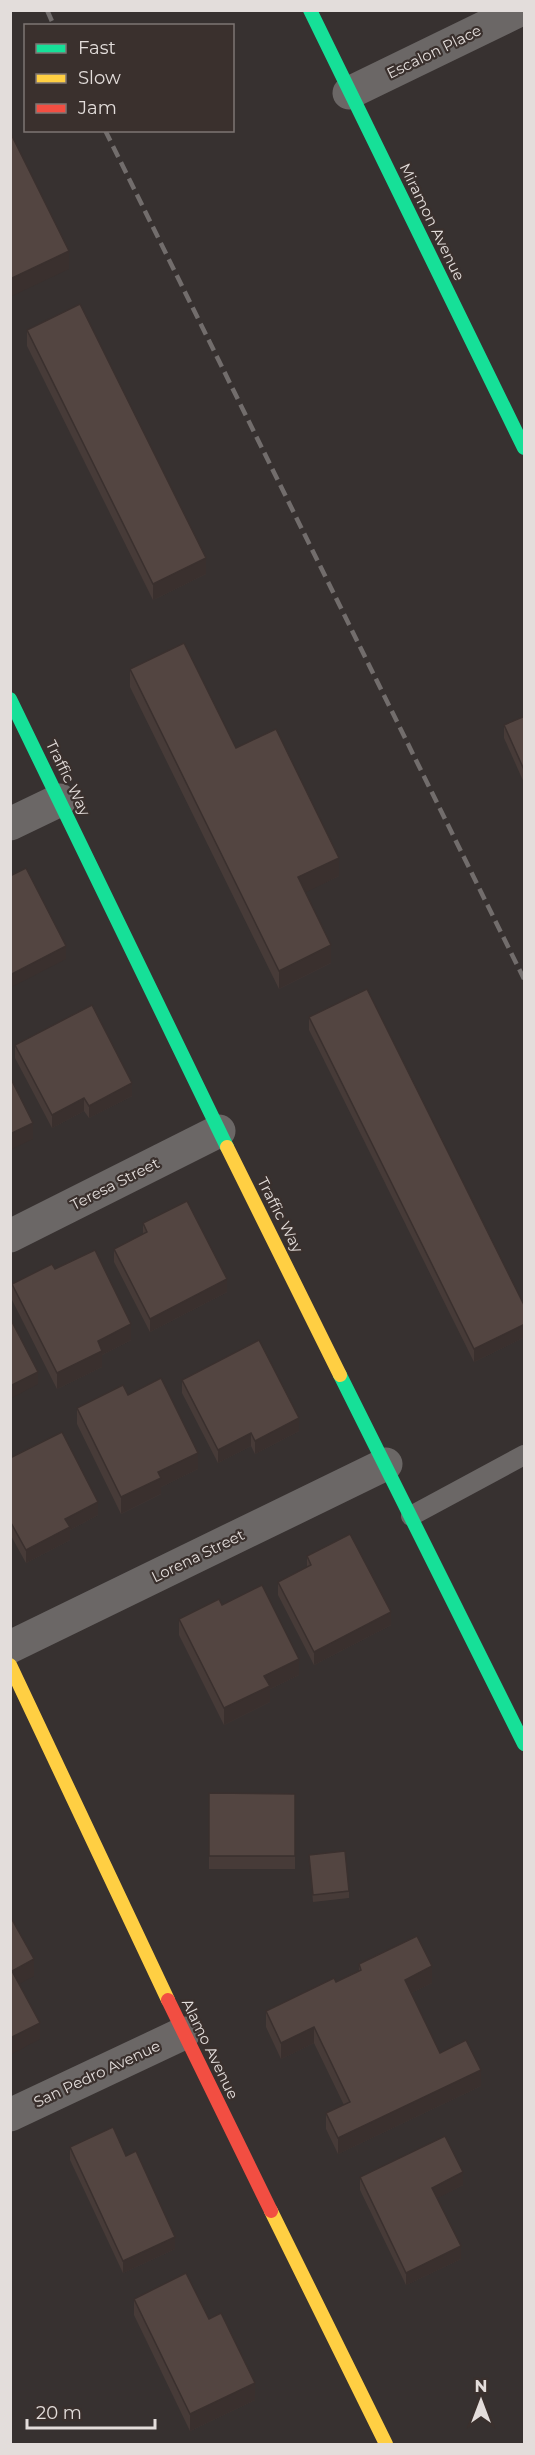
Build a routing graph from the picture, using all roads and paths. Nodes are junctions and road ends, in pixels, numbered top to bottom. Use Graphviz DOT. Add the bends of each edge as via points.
graph roads {
  1 [pos="310,10"];
  2 [pos="520,10"];
  3 [pos="349,93"];
  4 [pos="525,448"];
  5 [pos="10,699"];
  6 [pos="60,800"];
  7 [pos="10,824"];
  8 [pos="219,1131"];
  9 [pos="10,1236"];
  10 [pos="525,1455"];
  11 [pos="386,1464"];
  12 [pos="411,1516"];
  13 [pos="10,1647"];
  14 [pos="10,1665"];
  15 [pos="525,1744"];
  16 [pos="184,2033"];
  17 [pos="10,2115"];
  18 [pos="386,2445"];
  1 -- 3 [label="street, Miramon Avenue"];
  2 -- 3 [label="street, Escalon Place"];
  3 -- 4 [label="street, Miramon Avenue"];
  5 -- 6 [label="street, Traffic Way"];
  6 -- 7 [label="street"];
  6 -- 8 [label="street, Traffic Way"];
  8 -- 9 [label="street, Teresa Street"];
  8 -- 11 [label="street, Traffic Way"];
  10 -- 12 [label="lane"];
  11 -- 12 [label="street, Traffic Way"];
  11 -- 13 [label="street, Lorena Street"];
  12 -- 15 [label="street, Traffic Way"];
  14 -- 16 [label="street, Alamo Avenue"];
  16 -- 17 [label="street, San Pedro Avenue"];
  16 -- 18 [label="street, Alamo Avenue"];
}
